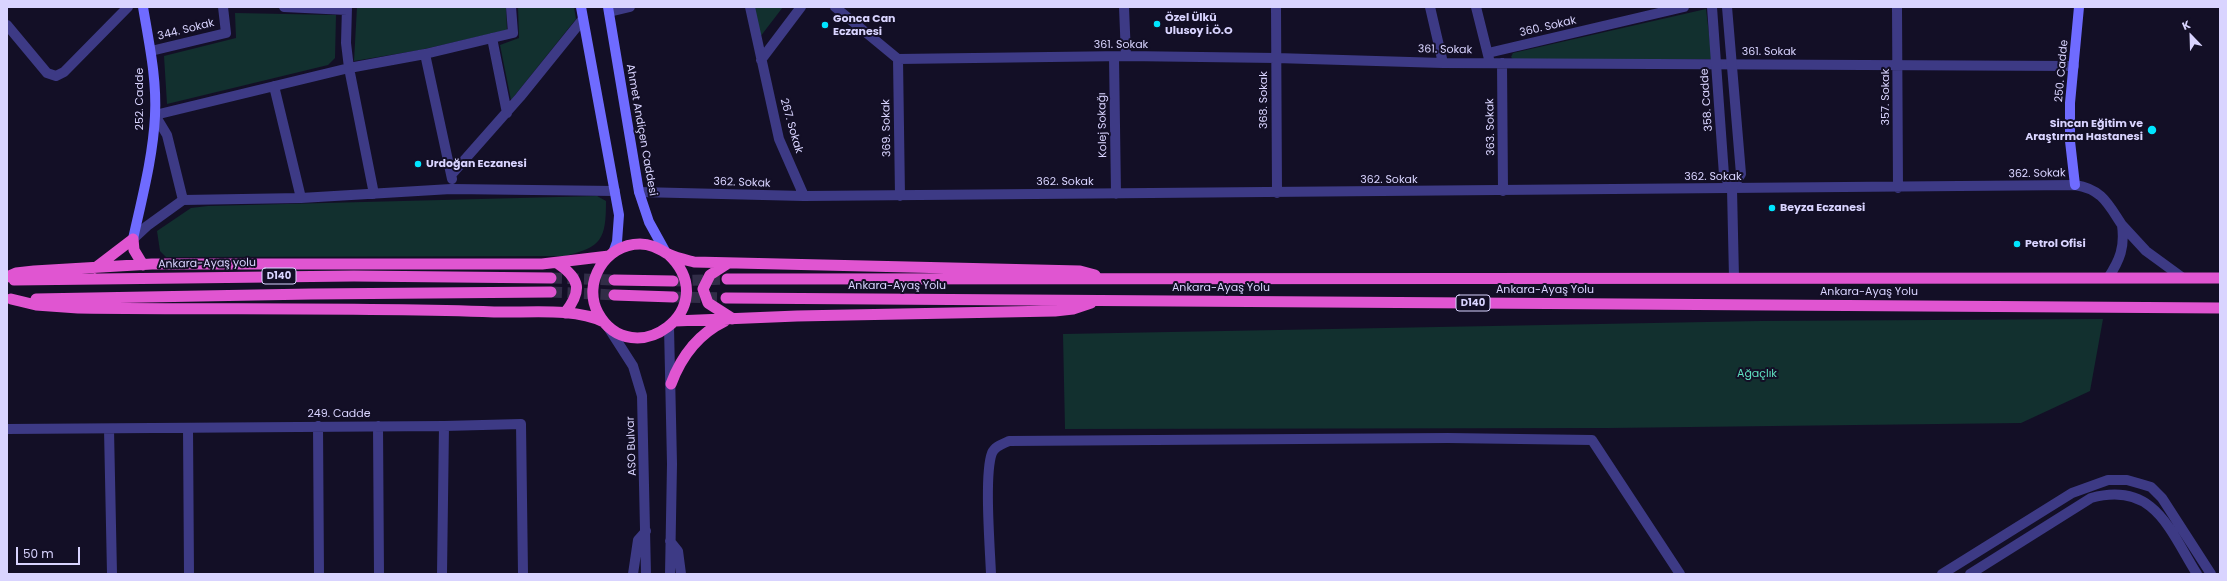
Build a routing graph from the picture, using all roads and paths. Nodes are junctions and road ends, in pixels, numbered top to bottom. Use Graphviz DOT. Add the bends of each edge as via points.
graph roads {
  1 [pos="128,7"];
  2 [pos="144,7"];
  3 [pos="223,7"];
  4 [pos="284,7"];
  5 [pos="511,7"];
  6 [pos="581,7"];
  7 [pos="630,7"];
  8 [pos="750,7"];
  9 [pos="801,7"];
  10 [pos="835,7"];
  11 [pos="1124,7"];
  12 [pos="1276,7"];
  13 [pos="1430,7"];
  14 [pos="1476,7"];
  15 [pos="1684,7"];
  16 [pos="1712,7"];
  17 [pos="1727,7"];
  18 [pos="1898,7"];
  19 [pos="2079,7"];
  20 [pos="347,9"];
  21 [pos="608,10"];
  22 [pos="583,20"];
  23 [pos="7,25"];
  24 [pos="492,38"];
  25 [pos="151,51"];
  26 [pos="425,54"];
  27 [pos="1114,56"];
  28 [pos="1126,56"];
  29 [pos="1276,58"];
  30 [pos="1489,58"];
  31 [pos="898,59"];
  32 [pos="761,60"];
  33 [pos="1444,63"];
  34 [pos="1502,63"];
  35 [pos="1732,64"];
  36 [pos="1717,65"];
  37 [pos="1898,65"];
  38 [pos="2074,66"];
  39 [pos="349,68"];
  40 [pos="274,86"];
  41 [pos="507,113"];
  42 [pos="155,115"];
  43 [pos="452,174"];
  44 [pos="2075,185"];
  45 [pos="1898,188"];
  46 [pos="451,189"];
  47 [pos="1732,189"];
  48 [pos="615,190"];
  49 [pos="1503,191"];
  50 [pos="638,192"];
  51 [pos="1277,193"];
  52 [pos="374,194"];
  53 [pos="1116,194"];
  54 [pos="804,196"];
  55 [pos="900,196"];
  56 [pos="301,198"];
  57 [pos="183,200"];
  58 [pos="2122,225"];
  59 [pos="133,239"];
  60 [pos="667,253"];
  61 [pos="611,254"];
  62 [pos="557,263"];
  63 [pos="728,264"];
  64 [pos="143,265"];
  65 [pos="95,268"];
  66 [pos="7,278"];
  67 [pos="551,278"];
  68 [pos="1734,278"];
  69 [pos="2108,278"];
  70 [pos="2183,278"];
  71 [pos="2220,278"];
  72 [pos="727,279"];
  73 [pos="1103,279"];
  74 [pos="614,280"];
  75 [pos="674,281"];
  76 [pos="551,292"];
  77 [pos="614,295"];
  78 [pos="673,297"];
  79 [pos="726,298"];
  80 [pos="9,299"];
  81 [pos="1096,300"];
  82 [pos="2220,308"];
  83 [pos="565,313"];
  84 [pos="731,319"];
  85 [pos="606,324"];
  86 [pos="672,324"];
  87 [pos="671,384"];
  88 [pos="318,426"];
  89 [pos="378,426"];
  90 [pos="444,426"];
  91 [pos="109,428"];
  92 [pos="188,428"];
  93 [pos="7,429"];
  94 [pos="646,531"];
  95 [pos="670,541"];
  96 [pos="112,574"];
  97 [pos="189,574"];
  98 [pos="319,574"];
  99 [pos="378,574"];
  100 [pos="442,574"];
  101 [pos="524,574"];
  102 [pos="633,574"];
  103 [pos="646,574"];
  104 [pos="670,574"];
  105 [pos="681,574"];
  106 [pos="991,574"];
  107 [pos="1680,574"];
  108 [pos="1942,574"];
  109 [pos="1970,574"];
  110 [pos="2197,574"];
  111 [pos="2211,574"];
  1 -- 23 [label="street" via="64,72 56,76 47,73"];
  2 -- 25 [label="main road, 252. Cadde"];
  3 -- 25 [label="street, 344. Sokak" via="226,33"];
  4 -- 20 [label="street"];
  5 -- 24 [label="street" via="513,33"];
  6 -- 22 [label="main road"];
  7 -- 21 [label="street"];
  8 -- 32 [label="street, 267. Sokak"];
  9 -- 32 [label="street"];
  10 -- 31 [label="street"];
  11 -- 28 [label="street"];
  12 -- 29 [label="street, 368. Sokak"];
  13 -- 33 [label="street"];
  14 -- 30 [label="street"];
  15 -- 30 [label="street, 360. Sokak"];
  16 -- 36 [label="street, 358. Cadde"];
  17 -- 35 [label="street, 358. Cadde"];
  18 -- 37 [label="street, 357. Sokak"];
  19 -- 38 [label="main road, 250. Cadde"];
  20 -- 39 [label="street" via="346,43"];
  21 -- 50 [label="main road, Ahmet Andiçen Caddesi"];
  22 -- 41 [label="street"];
  22 -- 48 [label="main road"];
  24 -- 26 [label="street"];
  24 -- 41 [label="street"];
  25 -- 42 [label="main road, 252. Cadde"];
  26 -- 39 [label="street"];
  26 -- 43 [label="street"];
  27 -- 28 [label="street, 361. Sokak"];
  27 -- 31 [label="street, 361. Sokak"];
  27 -- 53 [label="street, Kolej Sokağı"];
  28 -- 29 [label="street, 361. Sokak"];
  29 -- 33 [label="street, 361. Sokak"];
  29 -- 51 [label="street, 368. Sokak"];
  30 -- 33 [label="street, 361. Sokak"];
  30 -- 34 [label="street, 361. Sokak"];
  31 -- 55 [label="street, 369. Sokak"];
  32 -- 54 [label="street, 267. Sokak" via="780,139"];
  34 -- 36 [label="street, 361. Sokak"];
  34 -- 49 [label="street, 363. Sokak"];
  35 -- 36 [label="street, 361. Sokak"];
  35 -- 37 [label="street, 361. Sokak"];
  35 -- 47 [label="street, 358. Cadde" via="1741,174"];
  36 -- 47 [label="street, 358. Cadde" via="1724,175"];
  37 -- 38 [label="street, 361. Sokak"];
  37 -- 45 [label="street, 357. Sokak"];
  38 -- 44 [label="main road, 250. Cadde" via="2070,135"];
  39 -- 40 [label="street"];
  39 -- 52 [label="street"];
  40 -- 42 [label="street"];
  40 -- 56 [label="street"];
  41 -- 43 [label="street"];
  42 -- 57 [label="street" via="167,135"];
  42 -- 59 [label="main road, 252. Cadde"];
  43 -- 46 [label="street"];
  44 -- 45 [label="street, 362. Sokak"];
  44 -- 58 [label="street, 362. Sokak" via="2091,188 2100,195"];
  45 -- 47 [label="street, 362. Sokak"];
  46 -- 48 [label="street"];
  46 -- 52 [label="street"];
  47 -- 49 [label="street, 362. Sokak"];
  47 -- 68 [label="street, 358. Cadde"];
  48 -- 61 [label="main road" via="619,225 617,242"];
  49 -- 51 [label="street, 362. Sokak"];
  50 -- 54 [label="street, 362. Sokak"];
  50 -- 60 [label="main road, Ahmet Andiçen Caddesi" via="646,217"];
  51 -- 53 [label="street, 362. Sokak"];
  52 -- 56 [label="street"];
  53 -- 55 [label="street, 362. Sokak"];
  54 -- 55 [label="street, 362. Sokak"];
  56 -- 57 [label="street"];
  57 -- 59 [label="street"];
  58 -- 69 [label="street" via="2122,256"];
  58 -- 70 [label="street, 362. Sokak" via="2154,258"];
  59 -- 64 [label="highway" via="134,250"];
  59 -- 65 [label="highway"];
  60 -- 61 [label="highway" via="650,245 639,244 629,245"];
  60 -- 63 [label="highway" via="694,262"];
  60 -- 86 [label="highway" via="681,268 686,286 684,305"];
  61 -- 62 [label="highway"];
  61 -- 85 [label="highway" via="598,270 593,289 596,309"];
  62 -- 64 [label="highway"];
  62 -- 83 [label="highway" via="568,270 577,286 576,297"];
  63 -- 73 [label="highway" via="1080,271"];
  63 -- 84 [label="highway" via="710,275 704,285 704,294 708,304"];
  64 -- 65 [label="highway"];
  65 -- 66 [label="highway" via="16,273"];
  66 -- 67 [label="highway, Ankara-Ayaş yolu / D140"];
  68 -- 69 [label="highway, Ankara-Ayaş Yolu / D140"];
  68 -- 73 [label="highway, Ankara-Ayaş Yolu / D140"];
  69 -- 70 [label="highway, Ankara-Ayaş Yolu / D140"];
  70 -- 71 [label="highway, Ankara-Ayaş Yolu / D140"];
  72 -- 73 [label="highway, Ankara-Ayaş Yolu / D140"];
  74 -- 75 [label="highway"];
  76 -- 80 [label="highway, D140"];
  77 -- 78 [label="highway"];
  79 -- 81 [label="highway, Ankara-Ayaş Yolu / D140"];
  80 -- 83 [label="highway" via="36,305 85,308 346,308"];
  81 -- 82 [label="highway, Ankara-Ayaş Yolu / D140"];
  81 -- 84 [label="highway" via="1074,309 1055,311"];
  83 -- 85 [label="highway" via="590,316"];
  84 -- 86 [label="highway"];
  84 -- 87 [label="highway" via="711,329 690,348"];
  85 -- 86 [label="highway" via="621,334 638,338 654,336"];
  85 -- 94 [label="street, ASO Bulvar" via="633,366 642,396"];
  86 -- 87 [label="street"];
  87 -- 95 [label="street"];
  88 -- 89 [label="street, 249. Cadde"];
  88 -- 92 [label="street, 249. Cadde"];
  88 -- 98 [label="street"];
  89 -- 90 [label="street, 249. Cadde"];
  89 -- 99 [label="street"];
  90 -- 100 [label="street"];
  90 -- 101 [label="street, 249. Cadde" via="521,424"];
  91 -- 92 [label="street, 249. Cadde"];
  91 -- 93 [label="street, 249. Cadde"];
  91 -- 96 [label="street"];
  92 -- 97 [label="street"];
  94 -- 102 [label="street" via="638,540"];
  94 -- 103 [label="street, ASO Bulvar"];
  95 -- 104 [label="street"];
  95 -- 105 [label="street" via="677,547"];
  106 -- 107 [label="street" via="990,463 996,448 1009,441 1441,438 1592,440"];
  108 -- 111 [label="street" via="2072,493 2108,480 2127,480 2151,487 2162,498"];
  109 -- 110 [label="street" via="2091,498 2114,493 2139,499 2157,511"];
}
